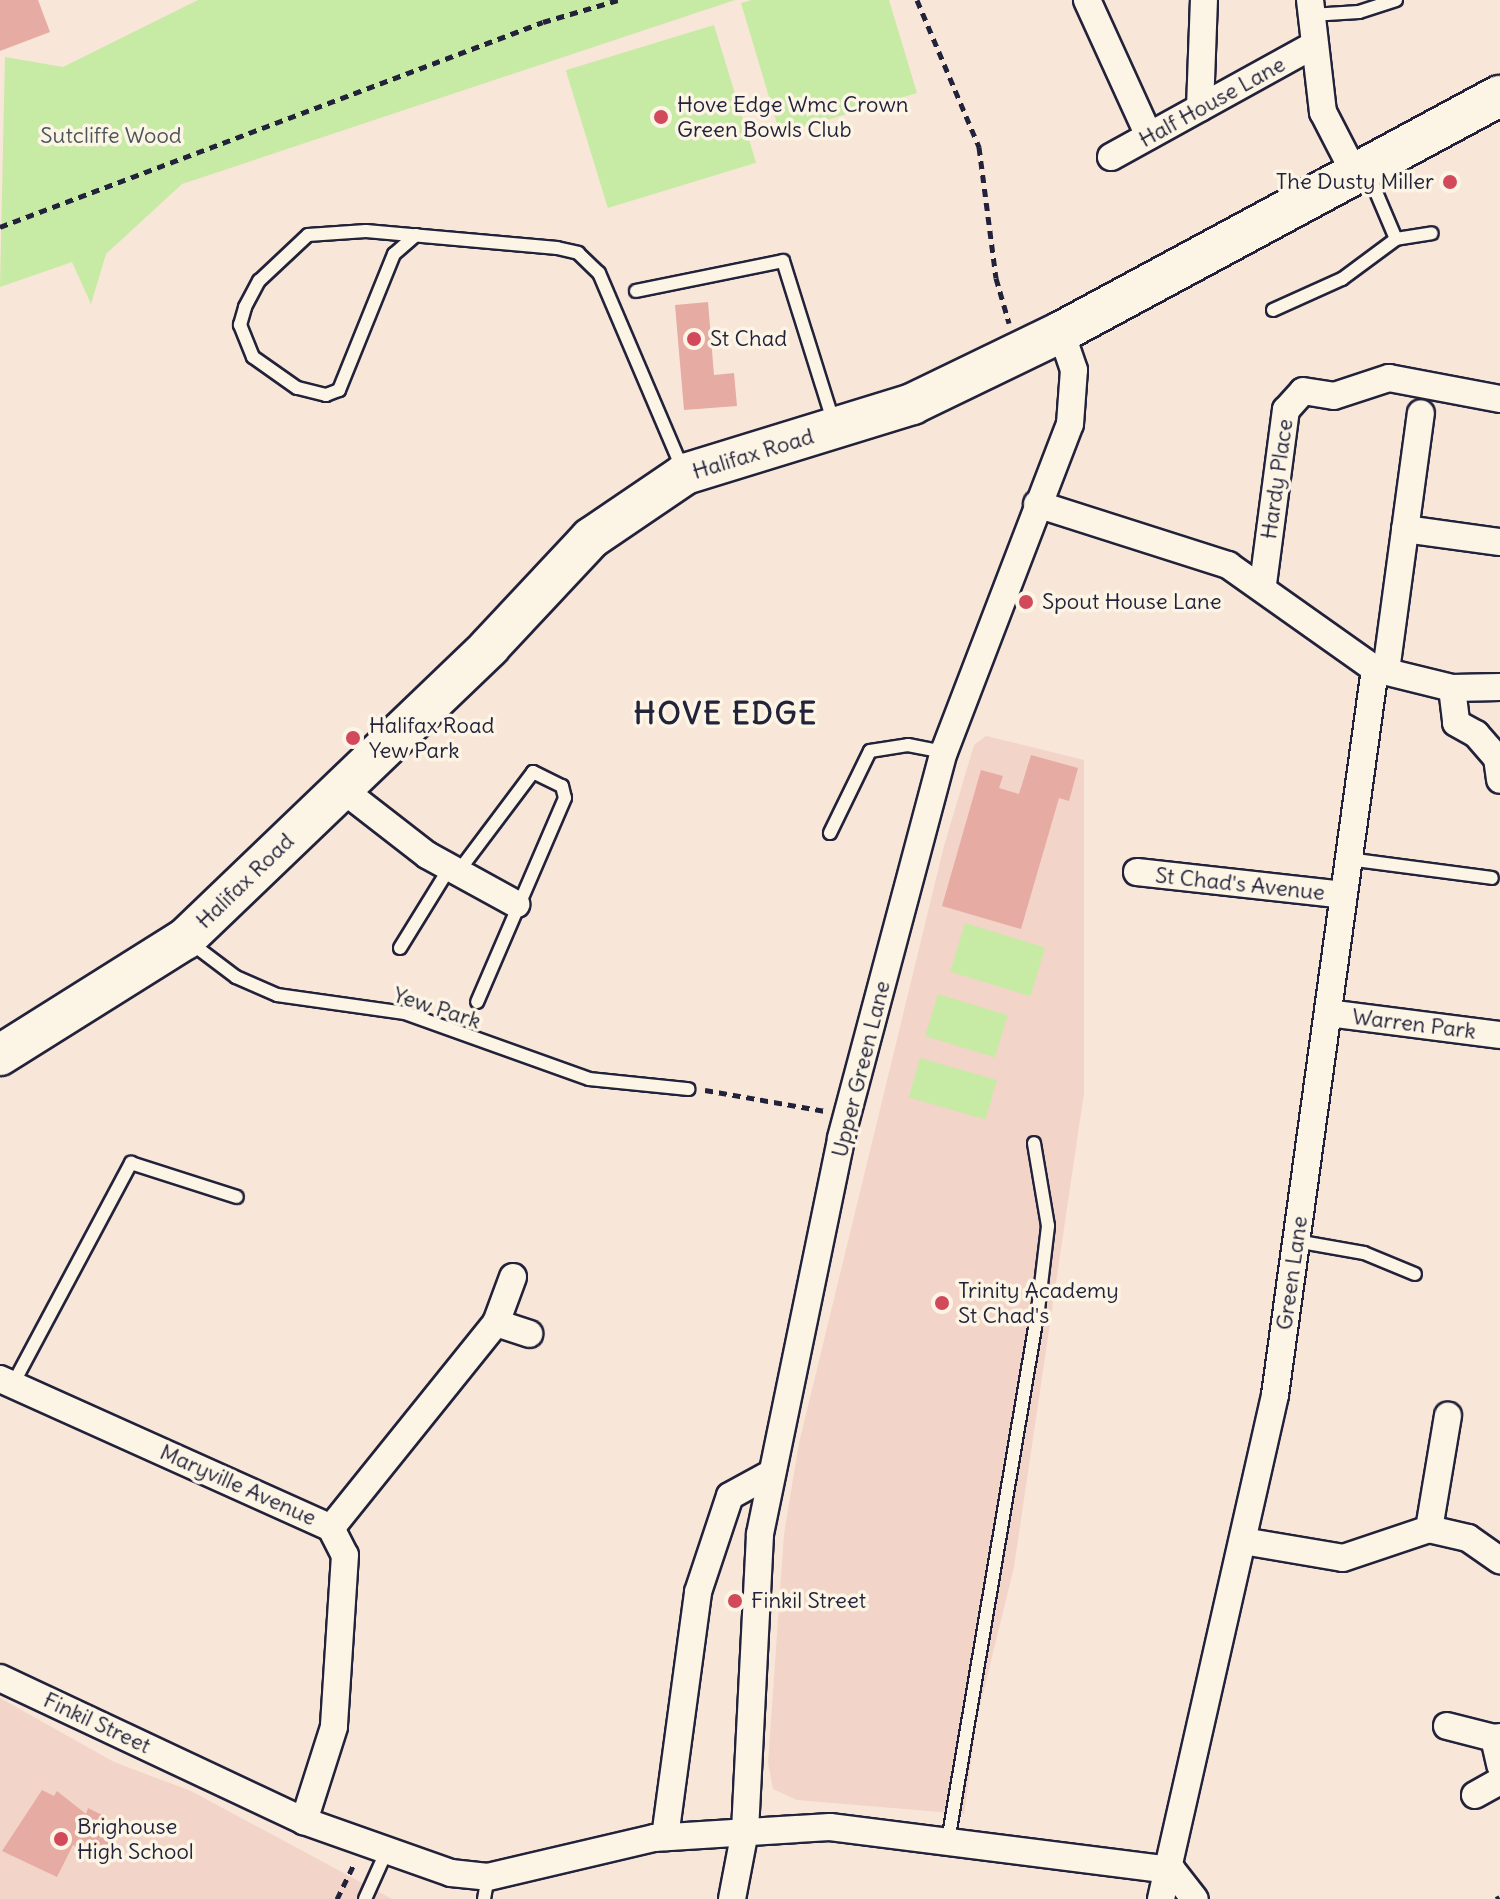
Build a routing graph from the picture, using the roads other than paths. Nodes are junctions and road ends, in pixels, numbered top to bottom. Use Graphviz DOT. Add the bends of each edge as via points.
graph roads {
  1 [pos="1087,0"];
  2 [pos="1204,0"];
  3 [pos="1396,0"];
  4 [pos="1310,8"];
  5 [pos="1312,46"];
  6 [pos="1500,96"];
  7 [pos="1200,108"];
  8 [pos="1149,136"];
  9 [pos="1111,157"];
  10 [pos="1359,169"];
  11 [pos="1432,233"];
  12 [pos="416,235"];
  13 [pos="1396,239"];
  14 [pos="636,291"];
  15 [pos="1273,310"];
  16 [pos="1061,332"];
  17 [pos="1500,399"];
  18 [pos="1421,413"];
  19 [pos="835,428"];
  20 [pos="685,474"];
  21 [pos="1037,504"];
  22 [pos="1405,529"];
  23 [pos="1500,542"];
  24 [pos="1263,584"];
  25 [pos="1380,670"];
  26 [pos="1500,687"];
  27 [pos="1452,688"];
  28 [pos="944,752"];
  29 [pos="1500,780"];
  30 [pos="342,789"];
  31 [pos="830,833"];
  32 [pos="1348,859"];
  33 [pos="454,870"];
  34 [pos="1137,872"];
  35 [pos="1492,878"];
  36 [pos="1344,895"];
  37 [pos="516,904"];
  38 [pos="185,939"];
  39 [pos="400,948"];
  40 [pos="477,1002"];
  41 [pos="1328,1013"];
  42 [pos="1500,1035"];
  43 [pos="0,1055"];
  44 [pos="688,1089"];
  45 [pos="1034,1143"];
  46 [pos="237,1197"];
  47 [pos="1296,1241"];
  48 [pos="1415,1274"];
  49 [pos="513,1277"];
  50 [pos="496,1323"];
  51 [pos="529,1334"];
  52 [pos="6,1381"];
  53 [pos="1448,1416"];
  54 [pos="772,1473"];
  55 [pos="331,1528"];
  56 [pos="1429,1529"];
  57 [pos="1243,1541"];
  58 [pos="1500,1560"];
  59 [pos="0,1678"];
  60 [pos="1447,1726"];
  61 [pos="1497,1738"];
  62 [pos="1500,1765"];
  63 [pos="1500,1781"];
  64 [pos="1475,1795"];
  65 [pos="304,1821"];
  66 [pos="745,1831"];
  67 [pos="665,1837"];
  68 [pos="948,1841"];
  69 [pos="376,1846"];
  70 [pos="1172,1870"];
  71 [pos="486,1888"];
  72 [pos="365,1899"];
  73 [pos="732,1899"];
  74 [pos="1161,1899"];
  75 [pos="1195,1899"];
  1 -- 8 [label="street"];
  2 -- 7 [label="street"];
  3 -- 4 [label="lane" via="1359,12"];
  4 -- 5 [label="street, Half House Lane"];
  5 -- 7 [label="street, Half House Lane"];
  5 -- 10 [label="street, Half House Lane" via="1323,112"];
  6 -- 10 [label="main road, Halifax Road"];
  7 -- 8 [label="street, Half House Lane"];
  8 -- 9 [label="street, Half House Lane"];
  10 -- 13 [label="lane"];
  10 -- 16 [label="main road, Halifax Road"];
  11 -- 13 [label="lane"];
  12 -- 12 [label="lane" via="338,230 308,235 259,281 245,307 240,325 253,357 297,388 326,395 339,390 394,254"];
  12 -- 20 [label="lane" via="578,253 599,273"];
  13 -- 15 [label="lane" via="1342,279"];
  14 -- 19 [label="lane" via="783,261"];
  16 -- 19 [label="main road, Halifax Road" via="912,404"];
  16 -- 21 [label="street, Upper Green Lane" via="1074,370 1070,424"];
  17 -- 24 [label="street, Hardy Place" via="1389,378 1334,396 1303,391 1286,410"];
  18 -- 22 [label="street, Green Lane"];
  19 -- 20 [label="main road, Halifax Road"];
  20 -- 30 [label="main road, Halifax Road" via="591,538"];
  21 -- 24 [label="street" via="1228,565"];
  21 -- 28 [label="street, Upper Green Lane"];
  22 -- 23 [label="street"];
  22 -- 25 [label="street, Green Lane"];
  24 -- 25 [label="street"];
  25 -- 27 [label="street"];
  25 -- 32 [label="street, Green Lane"];
  26 -- 27 [label="street"];
  27 -- 29 [label="street" via="1456,723 1476,734 1497,758"];
  28 -- 31 [label="lane" via="908,745 870,751"];
  28 -- 54 [label="street, Upper Green Lane" via="847,1117"];
  30 -- 33 [label="street"];
  30 -- 38 [label="main road, Halifax Road"];
  32 -- 35 [label="lane"];
  32 -- 36 [label="street, Green Lane"];
  33 -- 37 [label="street"];
  33 -- 37 [label="lane" via="533,772 546,774 565,798"];
  33 -- 39 [label="lane"];
  34 -- 36 [label="street, St Chad's Avenue"];
  36 -- 41 [label="street, Green Lane"];
  37 -- 40 [label="lane"];
  38 -- 43 [label="main road, Halifax Road"];
  38 -- 44 [label="lane, Yew Park" via="236,977 277,995 405,1013 589,1079"];
  41 -- 42 [label="street, Warren Park"];
  41 -- 47 [label="street, Green Lane"];
  45 -- 68 [label="lane" via="1048,1226 1038,1310"];
  46 -- 52 [label="lane" via="131,1163"];
  47 -- 48 [label="lane" via="1364,1253"];
  47 -- 57 [label="street, Green Lane" via="1275,1395"];
  49 -- 50 [label="street"];
  50 -- 51 [label="street"];
  50 -- 55 [label="street"];
  52 -- 55 [label="street, Maryville Avenue"];
  53 -- 56 [label="street"];
  54 -- 66 [label="street, Upper Green Lane" via="760,1534"];
  54 -- 67 [label="street" via="730,1496 698,1592"];
  55 -- 65 [label="street, Maryville Avenue" via="345,1555 334,1727"];
  56 -- 57 [label="street" via="1343,1558"];
  56 -- 58 [label="street" via="1468,1538"];
  57 -- 70 [label="street, Green Lane"];
  59 -- 65 [label="street, Finkil Street"];
  60 -- 61 [label="street"];
  61 -- 62 [label="street"];
  63 -- 64 [label="street"];
  65 -- 69 [label="street, Finkil Street"];
  66 -- 67 [label="street, Finkil Street"];
  66 -- 68 [label="street, Finkil Street" via="830,1827"];
  66 -- 73 [label="street, Upper Green Lane"];
  67 -- 71 [label="street, Finkil Street"];
  68 -- 70 [label="street, Finkil Street"];
  69 -- 71 [label="street, Finkil Street"];
  69 -- 72 [label="lane"];
  70 -- 74 [label="street, Green Lane"];
  70 -- 75 [label="street"];
}
